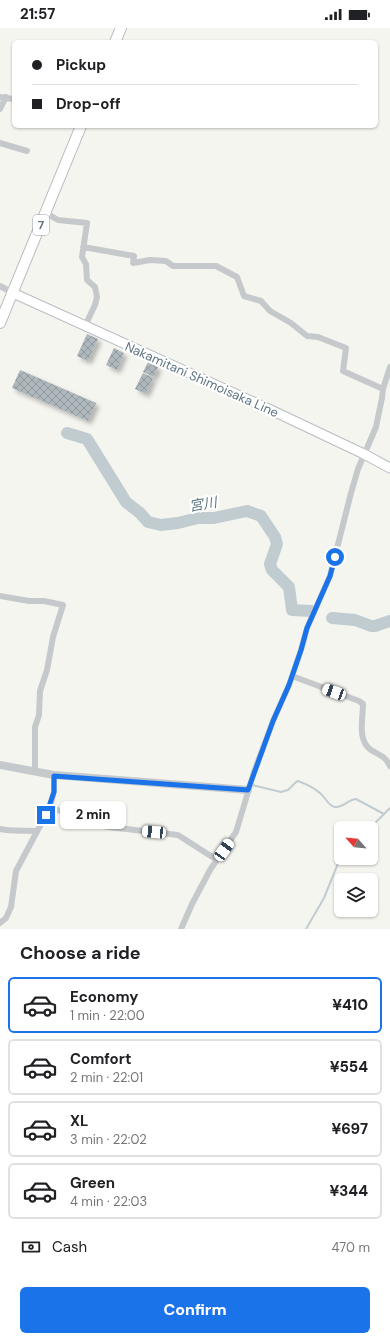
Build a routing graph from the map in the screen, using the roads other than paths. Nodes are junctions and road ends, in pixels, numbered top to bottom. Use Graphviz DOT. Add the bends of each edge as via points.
graph roads {
  1 [pos="121,28"];
  2 [pos="116,40"];
  3 [pos="3,97"];
  4 [pos="0,109"];
  5 [pos="80,128"];
  6 [pos="0,143"];
  7 [pos="27,151"];
  8 [pos="46,213"];
  9 [pos="83,247"];
  10 [pos="0,286"];
  11 [pos="13,293"];
  12 [pos="0,322"];
  13 [pos="85,326"];
  14 [pos="390,367"];
  15 [pos="383,389"];
  16 [pos="382,398"];
  17 [pos="390,400"];
  18 [pos="364,454"];
  19 [pos="390,468"];
  20 [pos="0,596"];
  21 [pos="292,676"];
  22 [pos="0,765"];
  23 [pos="390,766"];
  24 [pos="34,772"];
  25 [pos="54,776"];
  26 [pos="248,790"];
  27 [pos="50,807"];
  28 [pos="0,829"];
  29 [pos="37,831"];
  30 [pos="217,860"];
  31 [pos="0,923"];
  32 [pos="181,929"];
  1 -- 2 [label="main road"];
  3 -- 4 [label="street"];
  5 -- 8 [label="main road, 7"];
  6 -- 7 [label="street"];
  8 -- 9 [label="street" via="58,220 87,223"];
  8 -- 11 [label="main road, 7"];
  9 -- 13 [label="street" via="82,257 86,264 87,280 95,288 97,297"];
  9 -- 15 [label="street" via="134,256 133,263 150,260 166,261 173,266 216,266 237,277 244,296 261,301 270,311 307,336 318,337 346,348 343,371"];
  10 -- 11 [label="street"];
  11 -- 12 [label="main road, 7"];
  11 -- 13 [label="main road, Nakamitani Shimoisaka Line"];
  13 -- 18 [label="main road, Nakamitani Shimoisaka Line"];
  14 -- 15 [label="street"];
  15 -- 16 [label="street"];
  16 -- 17 [label="street"];
  16 -- 18 [label="street" via="376,427"];
  18 -- 19 [label="main road, Nakamitani Shimoisaka Line"];
  18 -- 21 [label="street" via="351,493 330,576 307,628"];
  20 -- 24 [label="street" via="63,605 40,691 35,727"];
  21 -- 23 [label="street" via="363,704 364,743 387,759"];
  21 -- 26 [label="street"];
  22 -- 24 [label="street"];
  24 -- 25 [label="street"];
  25 -- 26 [label="street"];
  25 -- 27 [label="street" via="54,792"];
  26 -- 30 [label="street" via="236,832"];
  27 -- 29 [label="street"];
  27 -- 30 [label="street" via="88,822 109,827 178,835"];
  28 -- 29 [label="street" via="11,832"];
  29 -- 31 [label="street" via="16,871 11,907 6,918"];
  30 -- 32 [label="street"];
}
